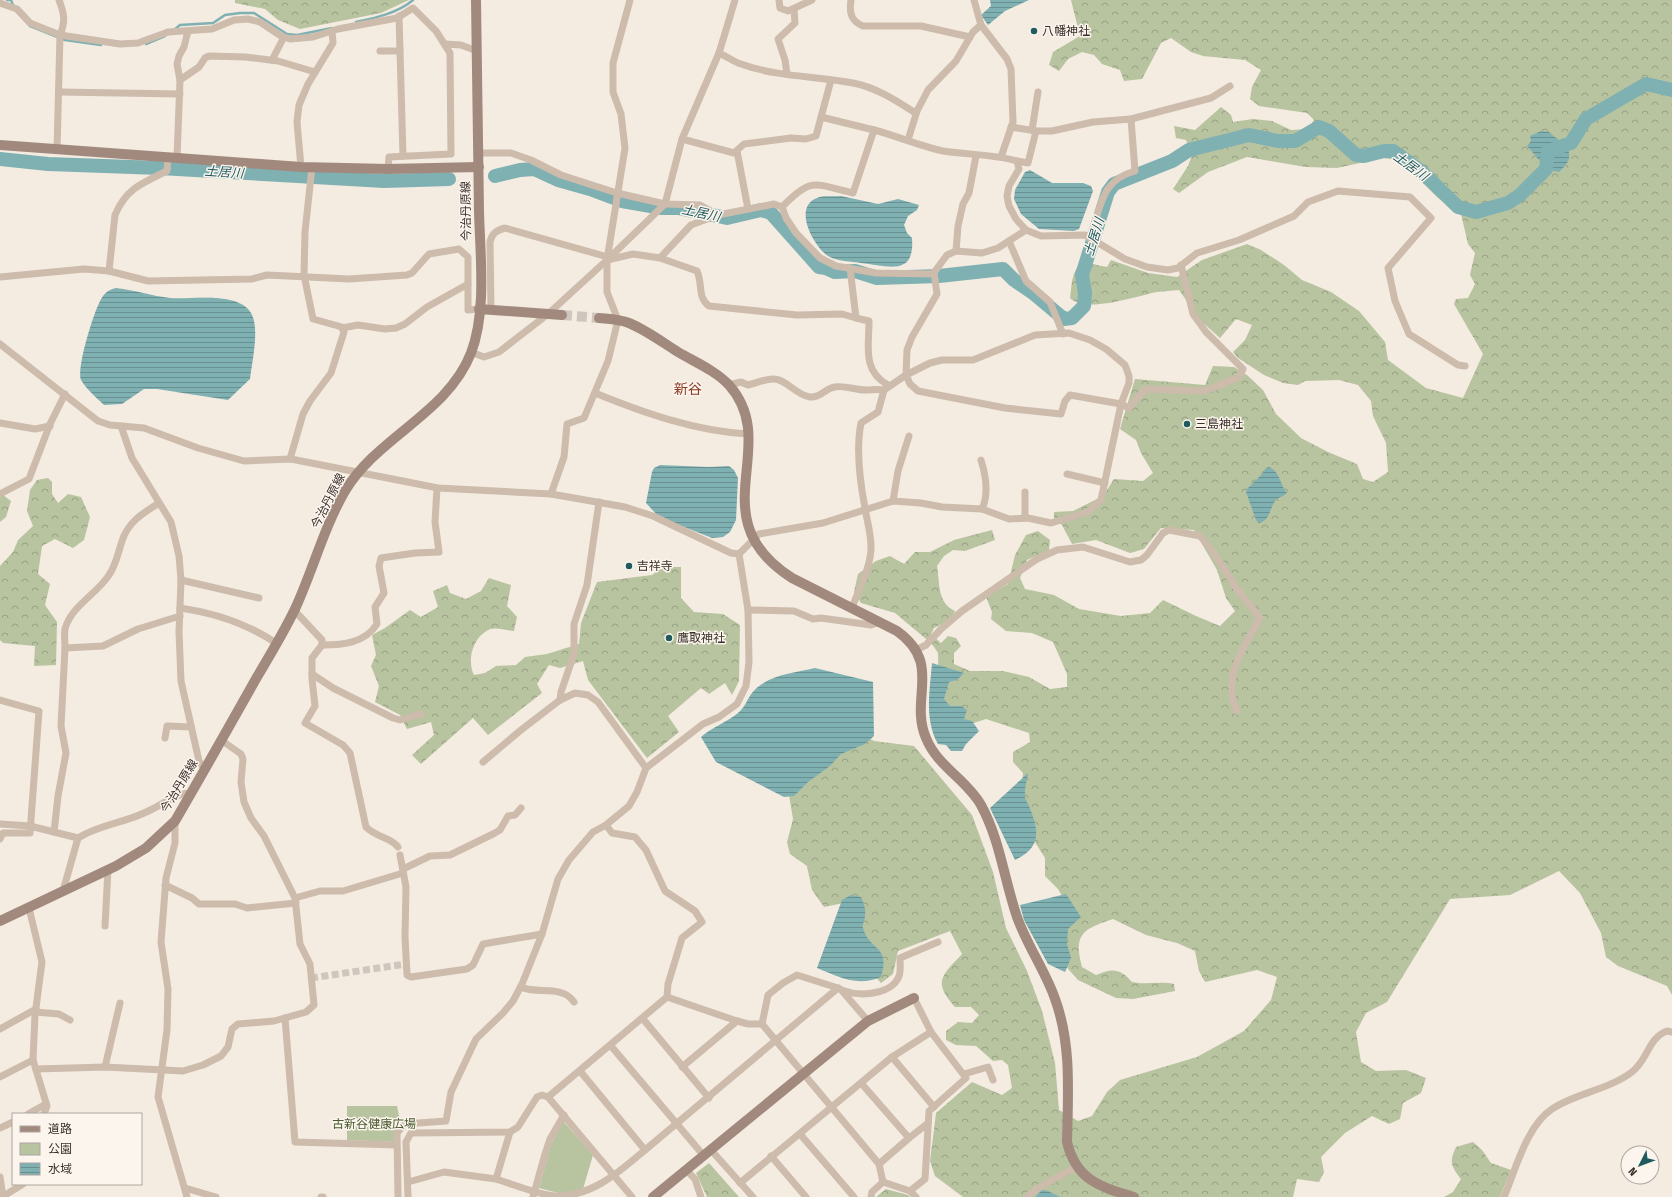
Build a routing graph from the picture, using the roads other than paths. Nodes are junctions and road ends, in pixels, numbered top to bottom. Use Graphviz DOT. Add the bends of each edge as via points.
graph roads {
  1 [pos="59,0"];
  2 [pos="476,0"];
  3 [pos="630,0"];
  4 [pos="735,0"];
  5 [pos="778,0"];
  6 [pos="812,0"];
  7 [pos="851,0"];
  8 [pos="974,0"];
  9 [pos="0,3"];
  10 [pos="794,9"];
  11 [pos="399,16"];
  12 [pos="981,25"];
  13 [pos="188,31"];
  14 [pos="332,31"];
  15 [pos="60,35"];
  16 [pos="284,36"];
  17 [pos="970,37"];
  18 [pos="445,44"];
  19 [pos="380,51"];
  20 [pos="400,51"];
  21 [pos="477,51"];
  22 [pos="719,53"];
  23 [pos="272,60"];
  24 [pos="315,72"];
  25 [pos="786,74"];
  26 [pos="180,80"];
  27 [pos="831,80"];
  28 [pos="1230,86"];
  29 [pos="59,92"];
  30 [pos="1038,92"];
  31 [pos="180,94"];
  32 [pos="917,111"];
  33 [pos="821,117"];
  34 [pos="1131,119"];
  35 [pos="1011,127"];
  36 [pos="874,130"];
  37 [pos="1034,131"];
  38 [pos="682,139"];
  39 [pos="908,140"];
  40 [pos="0,145"];
  41 [pos="57,150"];
  42 [pos="737,151"];
  43 [pos="479,153"];
  44 [pos="403,156"];
  45 [pos="976,156"];
  46 [pos="1001,157"];
  47 [pos="171,160"];
  48 [pos="1017,161"];
  49 [pos="479,167"];
  50 [pos="308,169"];
  51 [pos="388,169"];
  52 [pos="617,193"];
  53 [pos="665,204"];
  54 [pos="782,207"];
  55 [pos="748,209"];
  56 [pos="718,215"];
  57 [pos="1026,230"];
  58 [pos="1089,238"];
  59 [pos="1009,242"];
  60 [pos="956,250"];
  61 [pos="607,258"];
  62 [pos="660,258"];
  63 [pos="1180,265"];
  64 [pos="850,268"];
  65 [pos="109,271"];
  66 [pos="934,273"];
  67 [pos="0,277"];
  68 [pos="305,278"];
  69 [pos="468,284"];
  70 [pos="479,309"];
  71 [pos="491,310"];
  72 [pos="548,314"];
  73 [pos="562,315"];
  74 [pos="599,318"];
  75 [pos="856,318"];
  76 [pos="618,320"];
  77 [pos="342,328"];
  78 [pos="1063,334"];
  79 [pos="0,344"];
  80 [pos="471,352"];
  81 [pos="1465,366"];
  82 [pos="906,375"];
  83 [pos="728,385"];
  84 [pos="886,387"];
  85 [pos="595,393"];
  86 [pos="65,394"];
  87 [pos="1121,404"];
  88 [pos="0,423"];
  89 [pos="50,426"];
  90 [pos="120,426"];
  91 [pos="748,434"];
  92 [pos="909,436"];
  93 [pos="290,459"];
  94 [pos="981,460"];
  95 [pos="358,471"];
  96 [pos="1067,474"];
  97 [pos="1105,483"];
  98 [pos="437,488"];
  99 [pos="1025,492"];
  100 [pos="0,494"];
  101 [pos="551,494"];
  102 [pos="893,501"];
  103 [pos="599,502"];
  104 [pos="159,503"];
  105 [pos="982,509"];
  106 [pos="865,510"];
  107 [pos="1025,518"];
  108 [pos="754,540"];
  109 [pos="739,554"];
  110 [pos="181,580"];
  111 [pos="258,598"];
  112 [pos="180,608"];
  113 [pos="852,608"];
  114 [pos="294,610"];
  115 [pos="748,610"];
  116 [pos="180,616"];
  117 [pos="880,622"];
  118 [pos="276,643"];
  119 [pos="322,646"];
  120 [pos="65,648"];
  121 [pos="916,650"];
  122 [pos="312,674"];
  123 [pos="0,700"];
  124 [pos="560,700"];
  125 [pos="1237,711"];
  126 [pos="421,714"];
  127 [pos="191,727"];
  128 [pos="165,738"];
  129 [pos="221,740"];
  130 [pos="483,762"];
  131 [pos="646,768"];
  132 [pos="205,770"];
  133 [pos="192,792"];
  134 [pos="521,808"];
  135 [pos="175,821"];
  136 [pos="0,824"];
  137 [pos="606,825"];
  138 [pos="30,826"];
  139 [pos="54,832"];
  140 [pos="78,838"];
  141 [pos="0,839"];
  142 [pos="108,869"];
  143 [pos="403,871"];
  144 [pos="165,885"];
  145 [pos="63,891"];
  146 [pos="295,901"];
  147 [pos="29,908"];
  148 [pos="0,921"];
  149 [pos="105,926"];
  150 [pos="542,934"];
  151 [pos="938,942"];
  152 [pos="521,987"];
  153 [pos="841,990"];
  154 [pos="667,997"];
  155 [pos="914,998"];
  156 [pos="574,1002"];
  157 [pos="120,1003"];
  158 [pos="35,1011"];
  159 [pos="285,1018"];
  160 [pos="642,1019"];
  161 [pos="70,1020"];
  162 [pos="737,1021"];
  163 [pos="868,1021"];
  164 [pos="762,1024"];
  165 [pos="0,1029"];
  166 [pos="931,1032"];
  167 [pos="1672,1032"];
  168 [pos="777,1041"];
  169 [pos="611,1046"];
  170 [pos="892,1057"];
  171 [pos="33,1060"];
  172 [pos="682,1066"];
  173 [pos="105,1067"];
  174 [pos="36,1069"];
  175 [pos="162,1071"];
  176 [pos="580,1071"];
  177 [pos="803,1074"];
  178 [pos="964,1074"];
  179 [pos="0,1077"];
  180 [pos="994,1080"];
  181 [pos="861,1083"];
  182 [pos="548,1097"];
  183 [pos="709,1098"];
  184 [pos="46,1104"];
  185 [pos="934,1106"];
  186 [pos="831,1108"];
  187 [pos="30,1113"];
  188 [pos="44,1113"];
  189 [pos="564,1115"];
  190 [pos="12,1122"];
  191 [pos="676,1124"];
  192 [pos="927,1124"];
  193 [pos="0,1128"];
  194 [pos="510,1132"];
  195 [pos="800,1134"];
  196 [pos="910,1138"];
  197 [pos="396,1145"];
  198 [pos="645,1150"];
  199 [pos="707,1153"];
  200 [pos="771,1156"];
  201 [pos="879,1164"];
  202 [pos="1076,1167"];
  203 [pos="686,1170"];
  204 [pos="614,1176"];
  205 [pos="0,1177"];
  206 [pos="496,1179"];
  207 [pos="408,1182"];
  208 [pos="740,1182"];
  209 [pos="883,1182"];
  210 [pos="21,1185"];
  211 [pos="185,1188"];
  212 [pos="910,1191"];
  213 [pos="534,1194"];
  214 [pos="3,1197"];
  215 [pos="187,1197"];
  216 [pos="216,1197"];
  217 [pos="398,1197"];
  218 [pos="408,1197"];
  219 [pos="632,1197"];
  220 [pos="653,1197"];
  221 [pos="701,1197"];
  222 [pos="753,1197"];
  223 [pos="806,1197"];
  224 [pos="854,1197"];
  225 [pos="871,1197"];
  226 [pos="916,1197"];
  227 [pos="1027,1197"];
  228 [pos="1134,1197"];
  229 [pos="1504,1197"];
  1 -- 15 [label="street" via="65,24"];
  2 -- 21 [label="street, 今治丹原線"];
  3 -- 52 [label="street" via="613,63 613,92 621,114 624,148"];
  4 -- 22 [label="street"];
  5 -- 10 [label="street" via="780,8 788,11"];
  6 -- 10 [label="street"];
  7 -- 17 [label="street" via="851,15 856,23 863,26 921,26"];
  8 -- 12 [label="street"];
  9 -- 15 [label="street" via="17,9 30,22"];
  10 -- 25 [label="street" via="795,23 778,39 785,60"];
  11 -- 14 [label="street"];
  11 -- 18 [label="street" via="413,8"];
  11 -- 20 [label="street"];
  12 -- 17 [label="street"];
  12 -- 35 [label="street" via="1007,59 1011,69"];
  13 -- 15 [label="street" via="168,32 138,43 120,44"];
  13 -- 16 [label="street" via="212,30 234,20 248,19 260,22"];
  13 -- 26 [label="street" via="179,56"];
  14 -- 16 [label="street" via="314,37 290,39"];
  14 -- 24 [label="street" via="333,43"];
  15 -- 29 [label="street"];
  16 -- 23 [label="street"];
  17 -- 32 [label="street" via="956,61 928,90"];
  18 -- 21 [label="street" via="461,45"];
  18 -- 44 [label="street" via="450,54 450,154"];
  19 -- 20 [label="street"];
  20 -- 44 [label="street"];
  21 -- 43 [label="street, 今治丹原線"];
  22 -- 25 [label="street" via="740,64"];
  22 -- 38 [label="street"];
  23 -- 24 [label="street"];
  23 -- 26 [label="street" via="209,56 204,58 199,67"];
  24 -- 50 [label="street" via="299,105 297,122"];
  25 -- 27 [label="street"];
  26 -- 31 [label="street"];
  27 -- 32 [label="street" via="875,89 914,112"];
  27 -- 33 [label="street"];
  28 -- 34 [label="street" via="1210,98"];
  29 -- 31 [label="street"];
  29 -- 41 [label="street"];
  30 -- 37 [label="street"];
  31 -- 47 [label="street"];
  32 -- 39 [label="street"];
  33 -- 36 [label="street"];
  33 -- 42 [label="street" via="816,136 744,144"];
  34 -- 37 [label="street"];
  34 -- 58 [label="street" via="1135,171 1109,185 1102,197 1097,220"];
  35 -- 37 [label="street"];
  35 -- 46 [label="street"];
  36 -- 39 [label="street"];
  36 -- 54 [label="street" via="853,193 813,184 804,187"];
  37 -- 48 [label="street" via="1028,163"];
  38 -- 42 [label="street" via="734,153"];
  38 -- 53 [label="street"];
  39 -- 45 [label="street" via="941,150"];
  40 -- 41 [label="street"];
  41 -- 47 [label="street"];
  42 -- 55 [label="street"];
  43 -- 49 [label="street, 今治丹原線"];
  43 -- 52 [label="street" via="510,153 561,175"];
  44 -- 51 [label="street" via="389,157"];
  45 -- 46 [label="street"];
  45 -- 60 [label="street" via="969,193 963,204 958,226"];
  46 -- 48 [label="street"];
  47 -- 50 [label="street"];
  47 -- 65 [label="street" via="167,171 139,184 118,207"];
  48 -- 57 [label="street" via="1019,169 1009,186 1009,206"];
  49 -- 51 [label="street"];
  49 -- 70 [label="street, 今治丹原線"];
  50 -- 51 [label="street"];
  50 -- 68 [label="street" via="310,184 305,232"];
  52 -- 53 [label="street"];
  52 -- 61 [label="street"];
  53 -- 56 [label="street" via="700,205"];
  53 -- 61 [label="street"];
  54 -- 55 [label="street" via="774,204"];
  54 -- 64 [label="street" via="796,234 820,258 836,266"];
  55 -- 56 [label="street"];
  56 -- 62 [label="street" via="691,225"];
  57 -- 58 [label="street" via="1042,236 1085,235"];
  57 -- 59 [label="street"];
  58 -- 63 [label="street" via="1134,263 1168,270"];
  59 -- 60 [label="street" via="982,253"];
  59 -- 78 [label="street" via="1026,281 1050,302"];
  60 -- 66 [label="street" via="947,255"];
  61 -- 62 [label="street" via="633,254"];
  61 -- 71 [label="street" via="506,228 498,229 491,235 490,242"];
  61 -- 72 [label="street"];
  61 -- 76 [label="street" via="607,292"];
  62 -- 75 [label="street" via="697,271 703,301 709,306 797,315 842,314"];
  63 -- 81 [label="street" via="1197,253 1239,240 1294,216 1308,202 1338,190 1410,197 1431,218 1388,268 1395,301 1408,334 1458,365"];
  63 -- 87 [label="street" via="1193,314 1206,332 1244,369 1239,377 1205,392 1146,389 1129,408"];
  64 -- 66 [label="street" via="876,273"];
  64 -- 75 [label="street"];
  65 -- 67 [label="street" via="84,269"];
  65 -- 68 [label="street" via="148,281 252,279 267,275"];
  66 -- 82 [label="street" via="937,294 907,350"];
  68 -- 69 [label="street" via="349,279 406,275 412,273 429,254 459,249 468,256"];
  68 -- 77 [label="street" via="313,319"];
  69 -- 70 [label="street" via="468,310"];
  69 -- 77 [label="street" via="396,328 358,325"];
  70 -- 71 [label="street"];
  70 -- 80 [label="street, 今治丹原線"];
  71 -- 72 [label="street"];
  72 -- 73 [label="street"];
  72 -- 80 [label="street" via="492,356 484,357"];
  74 -- 76 [label="street"];
  75 -- 84 [label="street" via="869,321 868,357 871,369"];
  76 -- 83 [label="street" via="638,328"];
  76 -- 85 [label="street" via="608,361"];
  77 -- 93 [label="street" via="344,332 332,373 303,414"];
  78 -- 82 [label="street" via="1035,335 974,360 942,360"];
  78 -- 87 [label="street" via="1078,335 1090,340 1125,365 1129,383"];
  79 -- 86 [label="street"];
  80 -- 95 [label="street, 今治丹原線" via="457,378 436,403"];
  82 -- 84 [label="street"];
  82 -- 87 [label="street" via="910,384 918,391 1011,409 1061,414 1070,395"];
  83 -- 84 [label="street" via="741,382 748,385 776,379 802,395 812,397 837,386 866,390"];
  83 -- 91 [label="street" via="744,410"];
  84 -- 106 [label="street" via="878,412 861,423 858,436"];
  85 -- 91 [label="street" via="645,413 674,421 726,433"];
  85 -- 101 [label="street" via="584,418 567,424 564,457"];
  86 -- 89 [label="street"];
  86 -- 90 [label="street" via="98,421"];
  87 -- 97 [label="street"];
  88 -- 89 [label="street" via="35,429"];
  89 -- 100 [label="street" via="29,479"];
  90 -- 93 [label="street" via="144,428 198,448 244,461"];
  90 -- 104 [label="street" via="132,458"];
  91 -- 108 [label="street" via="744,504 748,528"];
  92 -- 102 [label="street" via="898,471"];
  93 -- 95 [label="street"];
  94 -- 105 [label="street" via="986,493"];
  95 -- 98 [label="street"];
  95 -- 114 [label="street, 今治丹原線" via="336,510"];
  96 -- 97 [label="street"];
  97 -- 107 [label="street" via="1101,500 1088,512 1051,523"];
  98 -- 101 [label="street"];
  98 -- 119 [label="street" via="435,522 439,552 381,558 379,566 384,593 375,607 377,624 371,634 350,643"];
  99 -- 107 [label="street"];
  101 -- 103 [label="street"];
  102 -- 105 [label="street" via="942,508"];
  102 -- 106 [label="street"];
  103 -- 109 [label="street" via="653,516"];
  103 -- 124 [label="street" via="587,585 574,624 574,654"];
  104 -- 110 [label="street" via="171,522 179,556"];
  104 -- 120 [label="street" via="138,517 129,527 109,576 75,612 65,629"];
  105 -- 107 [label="street" via="1009,519"];
  106 -- 108 [label="street" via="823,523 759,534"];
  106 -- 113 [label="street" via="871,548"];
  108 -- 109 [label="street"];
  108 -- 113 [label="street" via="778,569"];
  109 -- 115 [label="street"];
  110 -- 111 [label="street"];
  110 -- 112 [label="street"];
  112 -- 116 [label="street"];
  112 -- 118 [label="street" via="222,616 244,624"];
  113 -- 117 [label="street"];
  114 -- 118 [label="street, 今治丹原線"];
  114 -- 119 [label="street" via="322,640"];
  115 -- 117 [label="street" via="794,611 813,619 871,625"];
  115 -- 131 [label="street" via="749,662 746,686 737,704 719,717 703,724"];
  116 -- 120 [label="street" via="138,629 103,646"];
  116 -- 127 [label="street" via="181,681"];
  117 -- 121 [label="street" via="909,639"];
  118 -- 129 [label="street, 今治丹原線"];
  119 -- 122 [label="street" via="312,658"];
  120 -- 139 [label="street" via="61,726 66,753"];
  121 -- 125 [label="street" via="926,645 941,629 1000,583 1037,559 1057,550 1083,547 1130,562 1141,560 1163,533 1169,530 1200,536 1260,618 1231,676 1232,700"];
  121 -- 202 [label="street" via="922,664 922,721 925,737 935,755 977,800 992,827 1018,918 1049,984 1059,1012 1068,1055 1066,1142"];
  122 -- 126 [label="street" via="333,688 393,718 400,720"];
  122 -- 143 [label="street" via="315,706 305,723 343,745 350,753 366,827 373,834 392,841 399,851"];
  123 -- 138 [label="street" via="39,711"];
  124 -- 130 [label="street"];
  124 -- 131 [label="street" via="575,692 588,695 598,702"];
  127 -- 128 [label="street" via="167,726"];
  127 -- 132 [label="street" via="199,761"];
  129 -- 132 [label="street, 今治丹原線"];
  129 -- 146 [label="street" via="241,754 244,802 251,818 268,842"];
  131 -- 137 [label="street" via="629,806"];
  132 -- 133 [label="street, 今治丹原線"];
  133 -- 135 [label="street, 今治丹原線"];
  133 -- 140 [label="street" via="176,795 145,813"];
  134 -- 143 [label="street" via="515,815 508,816 500,830 493,834 450,855 430,856"];
  135 -- 142 [label="street, 今治丹原線" via="146,848"];
  135 -- 144 [label="street" via="175,843"];
  136 -- 138 [label="street"];
  137 -- 150 [label="street" via="593,832 569,860 558,879"];
  137 -- 154 [label="street" via="612,833 634,837 646,850 665,891 695,911 702,922 682,938 668,984"];
  138 -- 139 [label="street"];
  138 -- 141 [label="street" via="30,833 3,833"];
  139 -- 140 [label="street"];
  140 -- 145 [label="street"];
  142 -- 145 [label="street, 今治丹原線"];
  142 -- 149 [label="street"];
  143 -- 146 [label="street" via="343,891 320,891"];
  143 -- 150 [label="street" via="406,887 404,937 407,975 411,977 467,969 473,965 484,944"];
  144 -- 146 [label="street" via="199,904 235,904 247,908"];
  144 -- 175 [label="street" via="161,942 168,989 168,1030"];
  145 -- 147 [label="street, 今治丹原線"];
  146 -- 159 [label="street" via="300,944 310,964 314,1005 306,1012"];
  147 -- 148 [label="street, 今治丹原線"];
  147 -- 158 [label="street" via="42,962"];
  150 -- 152 [label="street"];
  151 -- 153 [label="street" via="900,958 900,976 892,986 875,993 861,994"];
  152 -- 156 [label="street" via="528,990 560,992 570,996"];
  152 -- 197 [label="street" via="503,1013 476,1039 451,1092 446,1121 405,1124 397,1133"];
  153 -- 163 [label="street"];
  153 -- 164 [label="street" via="797,975 768,995"];
  153 -- 168 [label="street"];
  154 -- 160 [label="street"];
  154 -- 162 [label="street"];
  155 -- 163 [label="street"];
  155 -- 166 [label="street"];
  157 -- 173 [label="street"];
  158 -- 161 [label="street" via="59,1014"];
  158 -- 165 [label="street"];
  158 -- 171 [label="street"];
  159 -- 175 [label="street" via="238,1024 232,1029 228,1047 221,1056 183,1071"];
  159 -- 197 [label="street" via="295,1142"];
  160 -- 169 [label="street"];
  160 -- 172 [label="street"];
  162 -- 164 [label="street"];
  162 -- 172 [label="street"];
  163 -- 177 [label="street"];
  164 -- 168 [label="street"];
  166 -- 170 [label="street"];
  166 -- 178 [label="street"];
  167 -- 229 [label="street" via="1659,1034 1653,1040 1634,1071 1552,1108 1543,1116 1529,1138"];
  168 -- 177 [label="street"];
  168 -- 183 [label="street"];
  169 -- 176 [label="street"];
  169 -- 191 [label="street"];
  170 -- 181 [label="street"];
  170 -- 185 [label="street"];
  171 -- 174 [label="street"];
  171 -- 179 [label="street"];
  172 -- 183 [label="street"];
  173 -- 174 [label="street"];
  173 -- 175 [label="street"];
  174 -- 184 [label="street"];
  175 -- 211 [label="street" via="158,1096"];
  176 -- 182 [label="street"];
  176 -- 198 [label="street"];
  177 -- 186 [label="street"];
  177 -- 199 [label="street"];
  178 -- 180 [label="street" via="988,1067"];
  178 -- 185 [label="street" via="966,1078"];
  181 -- 186 [label="street"];
  181 -- 196 [label="street"];
  182 -- 189 [label="street"];
  182 -- 194 [label="street" via="537,1097 518,1127"];
  183 -- 191 [label="street"];
  184 -- 187 [label="street"];
  184 -- 188 [label="street"];
  185 -- 192 [label="street" via="929,1112"];
  186 -- 195 [label="street"];
  186 -- 201 [label="street"];
  189 -- 204 [label="street"];
  189 -- 213 [label="street" via="550,1139"];
  190 -- 193 [label="street"];
  191 -- 198 [label="street"];
  191 -- 199 [label="street"];
  192 -- 196 [label="street"];
  192 -- 212 [label="street" via="925,1179"];
  194 -- 206 [label="street"];
  194 -- 207 [label="street" via="412,1133 406,1142"];
  195 -- 200 [label="street"];
  195 -- 224 [label="street"];
  196 -- 201 [label="street"];
  197 -- 217 [label="street"];
  198 -- 204 [label="street"];
  199 -- 203 [label="street"];
  199 -- 208 [label="street"];
  200 -- 208 [label="street"];
  200 -- 223 [label="street"];
  201 -- 209 [label="street"];
  202 -- 227 [label="street"];
  202 -- 228 [label="street" via="1090,1181"];
  203 -- 220 [label="street"];
  203 -- 221 [label="street" via="695,1179"];
  204 -- 213 [label="street" via="584,1193 555,1196"];
  204 -- 219 [label="street"];
  205 -- 214 [label="street"];
  206 -- 207 [label="street" via="444,1172"];
  206 -- 213 [label="street"];
  207 -- 218 [label="street"];
  208 -- 222 [label="street"];
  209 -- 212 [label="street"];
  209 -- 225 [label="street" via="872,1192"];
  210 -- 214 [label="street"];
  211 -- 215 [label="street"];
  211 -- 216 [label="street"];
  212 -- 226 [label="street"];
}
